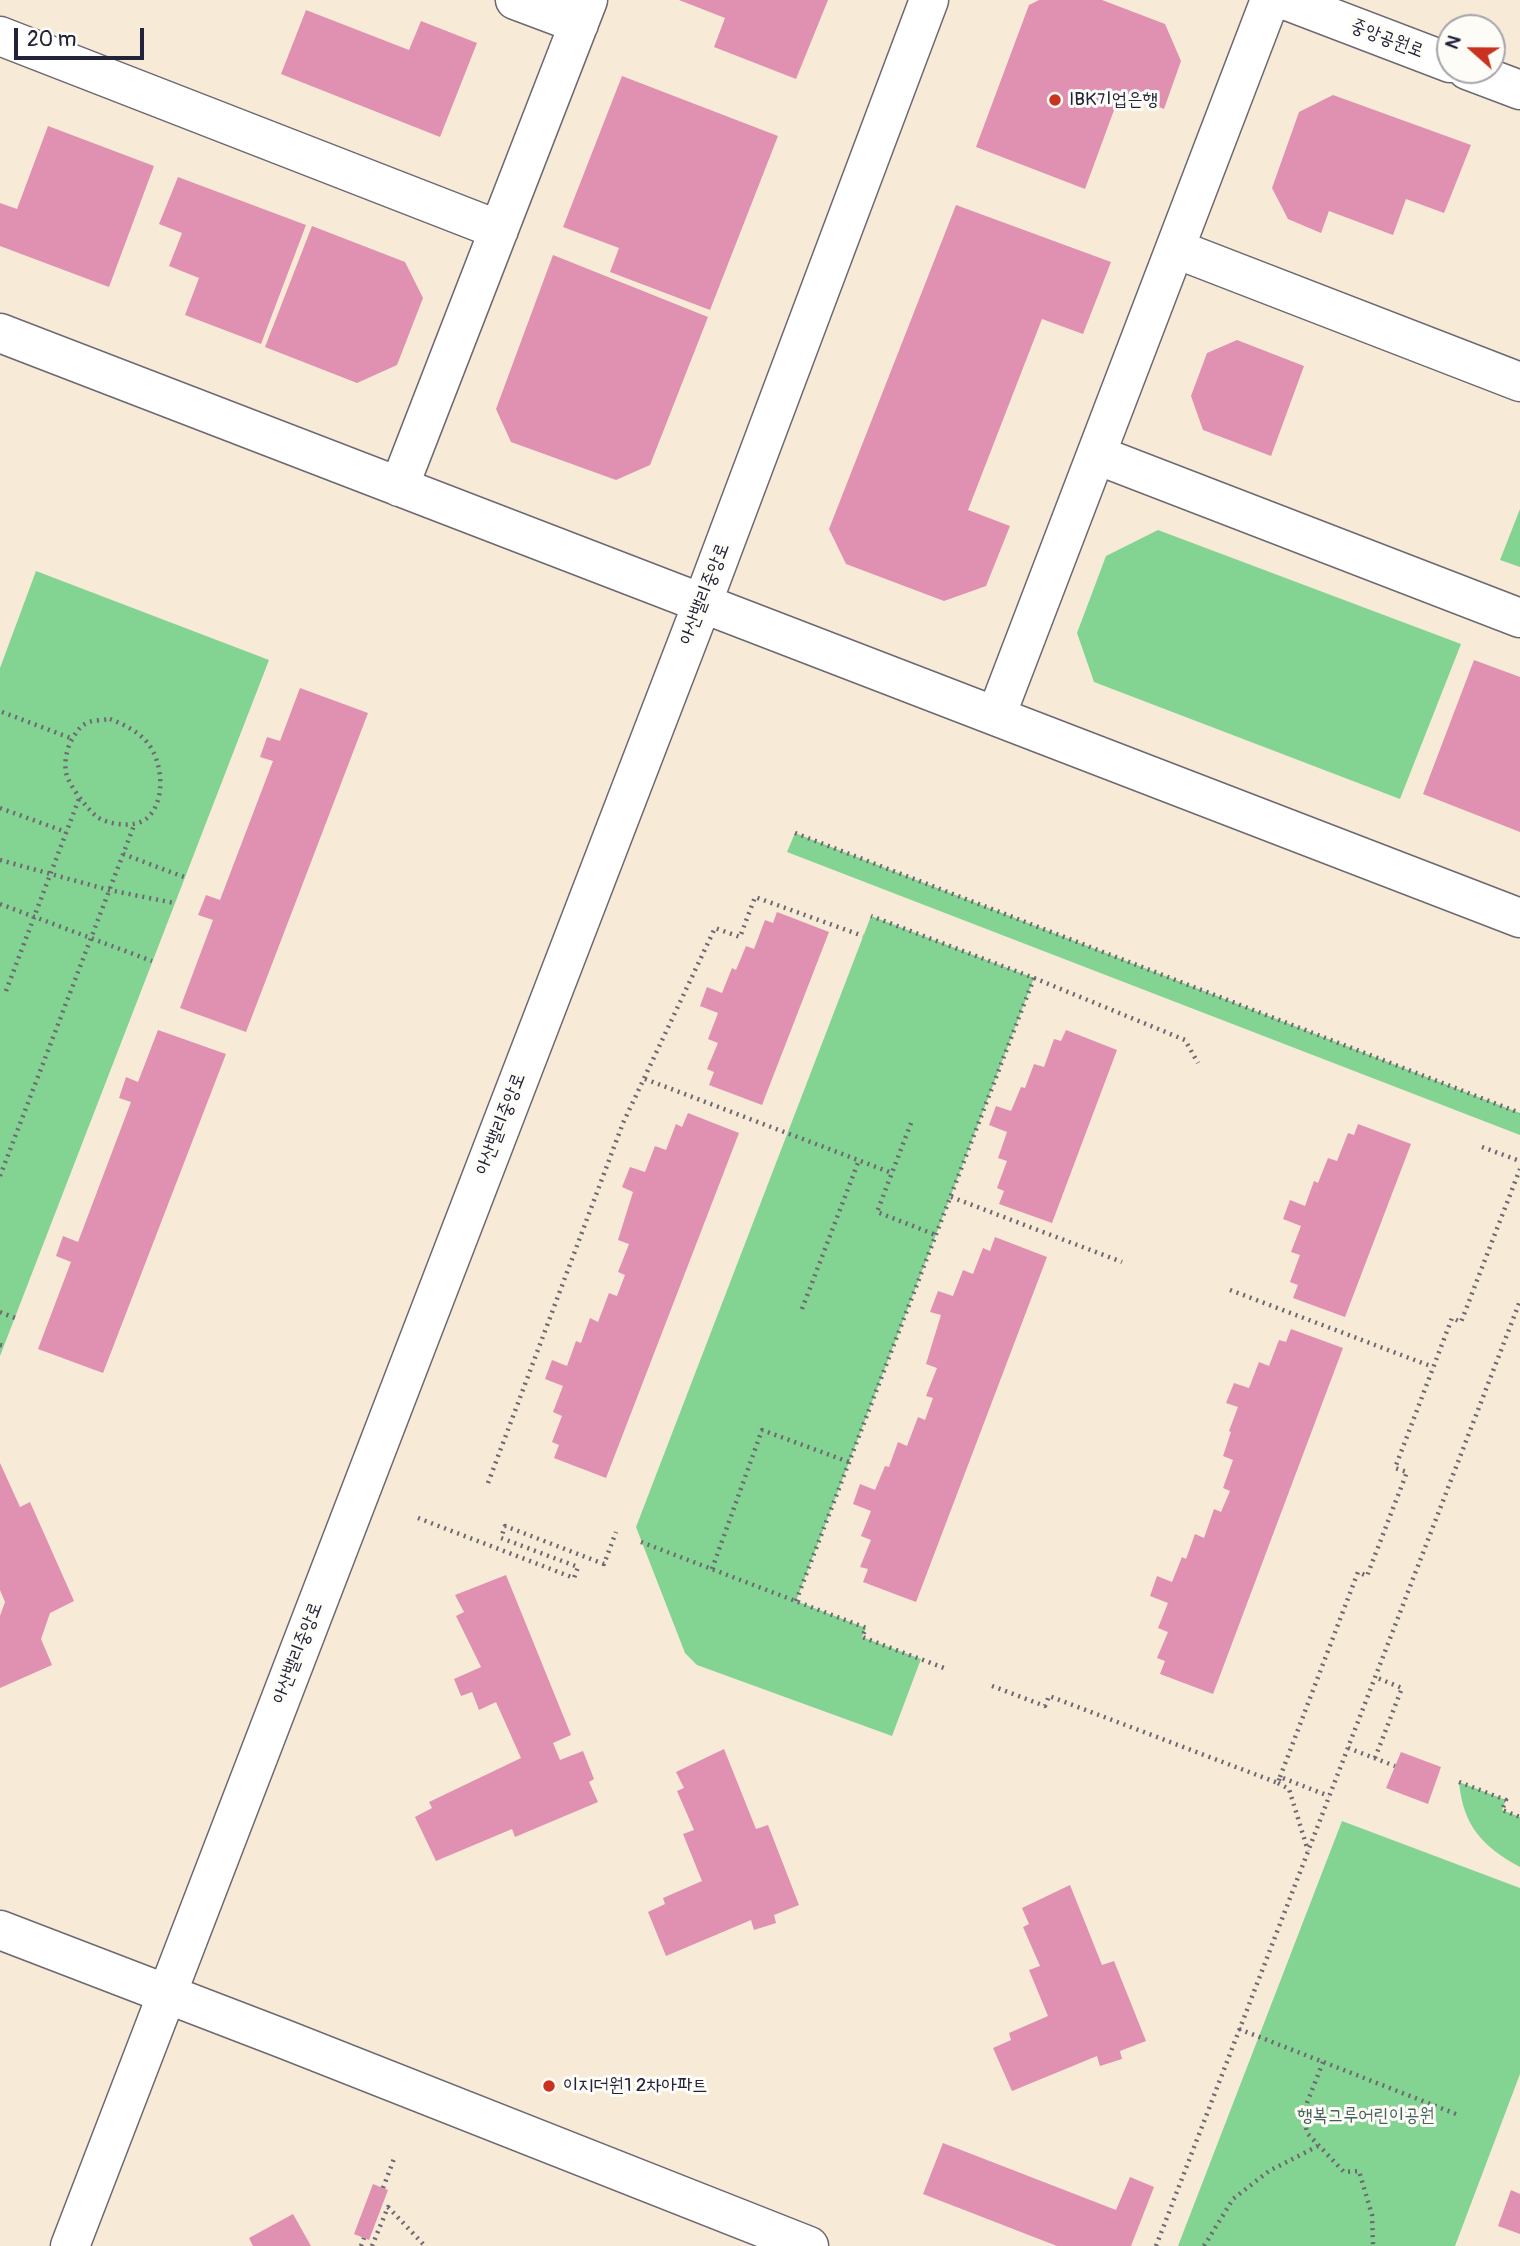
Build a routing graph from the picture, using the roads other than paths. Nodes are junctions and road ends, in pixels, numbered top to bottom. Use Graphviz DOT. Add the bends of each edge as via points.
graph roads {
  1 [pos="516,0"];
  2 [pos="929,0"];
  3 [pos="1270,0"];
  4 [pos="1285,0"];
  5 [pos="583,12"];
  6 [pos="0,36"];
  7 [pos="1436,59"];
  8 [pos="499,230"];
  9 [pos="1176,249"];
  10 [pos="0,333"];
  11 [pos="1520,382"];
  12 [pos="1097,455"];
  13 [pos="399,487"];
  14 [pos="702,604"];
  15 [pos="1520,618"];
  16 [pos="996,716"];
  17 [pos="1520,918"];
  18 [pos="0,1930"];
  19 [pos="167,1995"];
  20 [pos="70,2246"];
  21 [pos="809,2246"];
  1 -- 5 [label="street"];
  2 -- 14 [label="street, 아산밸리중앙로"];
  3 -- 9 [label="street"];
  4 -- 7 [label="street, 중앙공원로"];
  5 -- 8 [label="street"];
  6 -- 8 [label="street"];
  8 -- 13 [label="street"];
  9 -- 11 [label="street"];
  9 -- 12 [label="street"];
  10 -- 13 [label="street"];
  12 -- 15 [label="street"];
  12 -- 16 [label="street"];
  13 -- 14 [label="street"];
  14 -- 16 [label="street"];
  14 -- 19 [label="street, 아산밸리중앙로"];
  16 -- 17 [label="street"];
  18 -- 19 [label="street"];
  19 -- 20 [label="street, 아산밸리중앙로"];
  19 -- 21 [label="street"];
}
